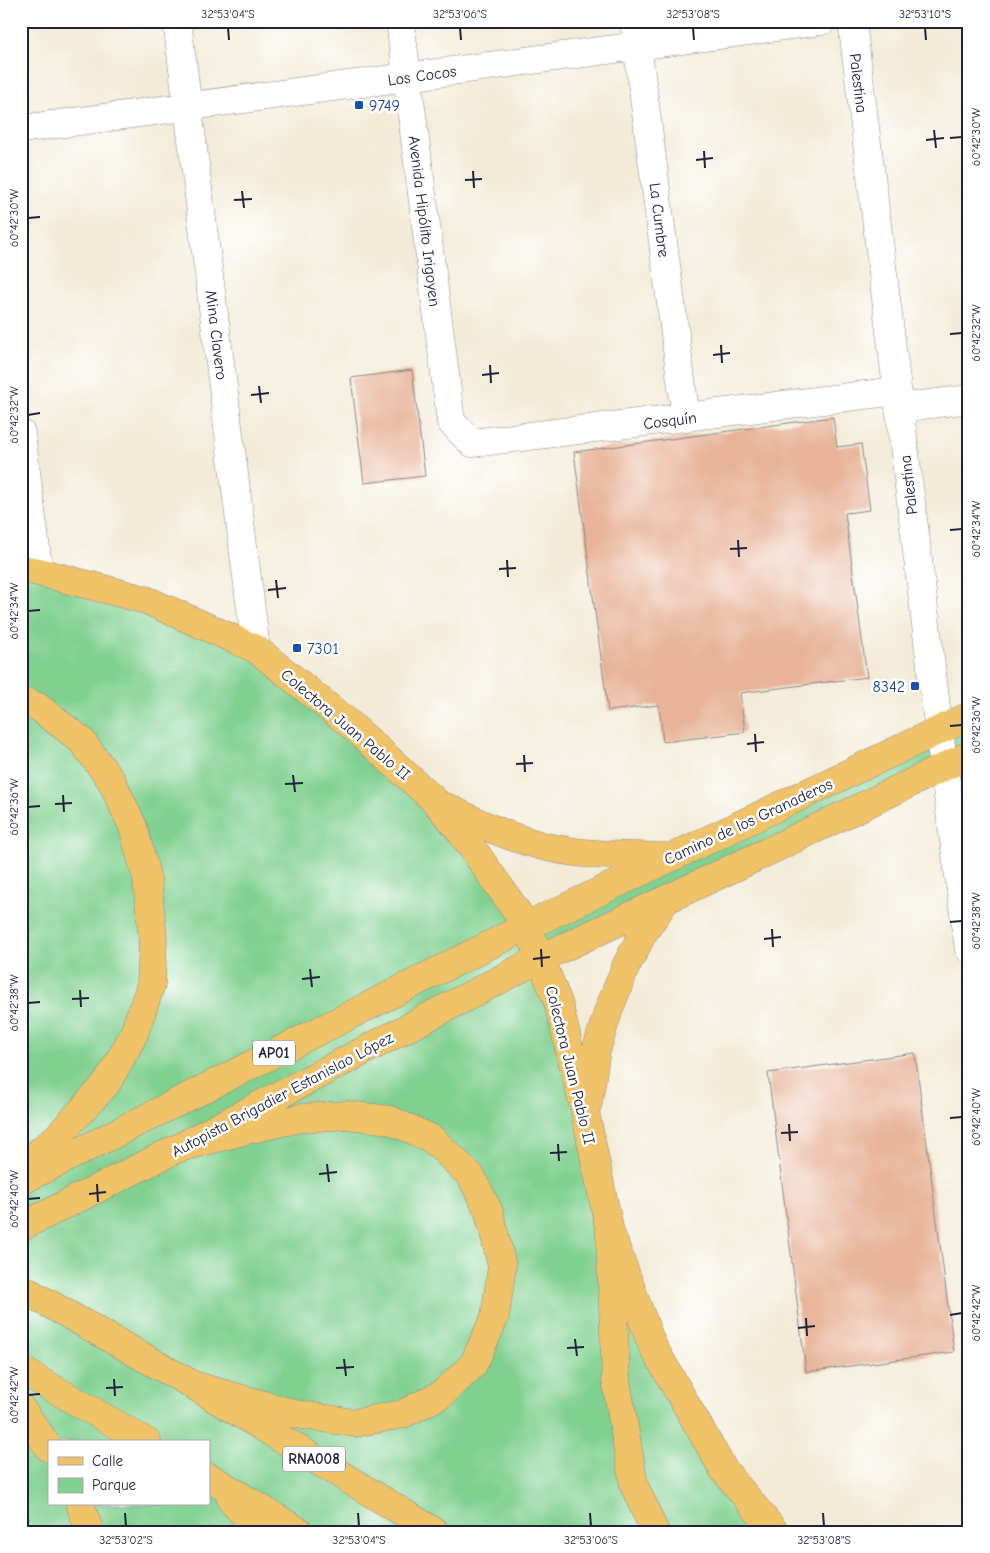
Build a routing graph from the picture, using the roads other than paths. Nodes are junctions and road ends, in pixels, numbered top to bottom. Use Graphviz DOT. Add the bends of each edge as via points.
graph roads {
  1 [pos="177,21"];
  2 [pos="400,21"];
  3 [pos="822,21"];
  4 [pos="852,21"];
  5 [pos="636,34"];
  6 [pos="407,77"];
  7 [pos="188,107"];
  8 [pos="21,129"];
  9 [pos="969,399"];
  10 [pos="898,400"];
  11 [pos="686,418"];
  12 [pos="451,422"];
  13 [pos="21,433"];
  14 [pos="30,570"];
  15 [pos="256,649"];
  16 [pos="21,700"];
  17 [pos="969,716"];
  18 [pos="939,731"];
  19 [pos="969,755"];
  20 [pos="944,768"];
  21 [pos="435,801"];
  22 [pos="960,823"];
  23 [pos="673,857"];
  24 [pos="666,900"];
  25 [pos="527,926"];
  26 [pos="969,948"];
  27 [pos="541,958"];
  28 [pos="586,1116"];
  29 [pos="176,1149"];
  30 [pos="21,1167"];
  31 [pos="21,1181"];
  32 [pos="21,1227"];
  33 [pos="610,1232"];
  34 [pos="21,1288"];
  35 [pos="21,1370"];
  36 [pos="193,1386"];
  37 [pos="21,1408"];
  38 [pos="144,1440"];
  39 [pos="48,1447"];
  40 [pos="210,1478"];
  41 [pos="210,1478"];
  42 [pos="81,1506"];
  43 [pos="90,1532"];
  44 [pos="260,1532"];
  45 [pos="300,1532"];
  46 [pos="435,1532"];
  47 [pos="655,1532"];
  48 [pos="774,1532"];
  1 -- 7 [label="street, Mina Clavero"];
  2 -- 6 [label="street, Avenida Hipólito Irigoyen"];
  3 -- 5 [label="street, Los Cocos"];
  4 -- 10 [label="street, Palestina"];
  5 -- 6 [label="street, Los Cocos"];
  5 -- 11 [label="street, La Cumbre"];
  6 -- 7 [label="street, Los Cocos"];
  6 -- 12 [label="street, Avenida Hipólito Irigoyen"];
  7 -- 8 [label="street, Los Cocos"];
  7 -- 15 [label="street, Mina Clavero"];
  9 -- 10 [label="street, Cosquín"];
  10 -- 11 [label="street, Cosquín"];
  10 -- 18 [label="street, Palestina"];
  11 -- 12 [label="street, Cosquín" via="472,444"];
  13 -- 14 [label="street"];
  14 -- 15 [label="main road, Colectora Juan Pablo II" via="146,600"];
  15 -- 21 [label="main road, Colectora Juan Pablo II" via="351,725"];
  16 -- 30 [label="main road" via="38,707 81,740 111,780 133,827 147,879 153,939 151,985 133,1036 107,1083 58,1136"];
  17 -- 18 [label="main road, Camino de los Granaderos"];
  18 -- 20 [label="street, Palestina"];
  18 -- 23 [label="main road, Camino de los Granaderos"];
  19 -- 20 [label="main road"];
  20 -- 22 [label="street, Palestina"];
  20 -- 24 [label="main road"];
  21 -- 23 [label="main road" via="479,824 525,841 573,852"];
  21 -- 25 [label="main road, Colectora Juan Pablo II" via="458,828"];
  22 -- 26 [label="street, Palestina"];
  23 -- 25 [label="main road, Camino de los Granaderos"];
  24 -- 27 [label="main road"];
  24 -- 28 [label="main road" via="643,933 609,1010 596,1051"];
  25 -- 27 [label="main road, Colectora Juan Pablo II"];
  25 -- 31 [label="main road, AP01"];
  27 -- 28 [label="main road, Colectora Juan Pablo II" via="558,1002"];
  27 -- 29 [label="main road, Autopista Brigadier Estanislao López / AP01"];
  28 -- 33 [label="main road, Colectora Juan Pablo II"];
  29 -- 32 [label="main road, Autopista Brigadier Estanislao López / AP01"];
  29 -- 36 [label="main road" via="301,1118 347,1115 390,1120 432,1139 471,1176 490,1212 502,1266 495,1317 473,1365 442,1394 403,1414 355,1423 295,1414"];
  33 -- 47 [label="main road" via="616,1380 634,1485"];
  33 -- 48 [label="main road, Colectora Juan Pablo II" via="652,1345 723,1469"];
  34 -- 36 [label="main road, RNA008"];
  35 -- 38 [label="main road"];
  36 -- 46 [label="main road, RNA008"];
  37 -- 39 [label="main road"];
  40 -- 44 [label="main road"];
  41 -- 45 [label="main road"];
  42 -- 43 [label="main road"];
}
